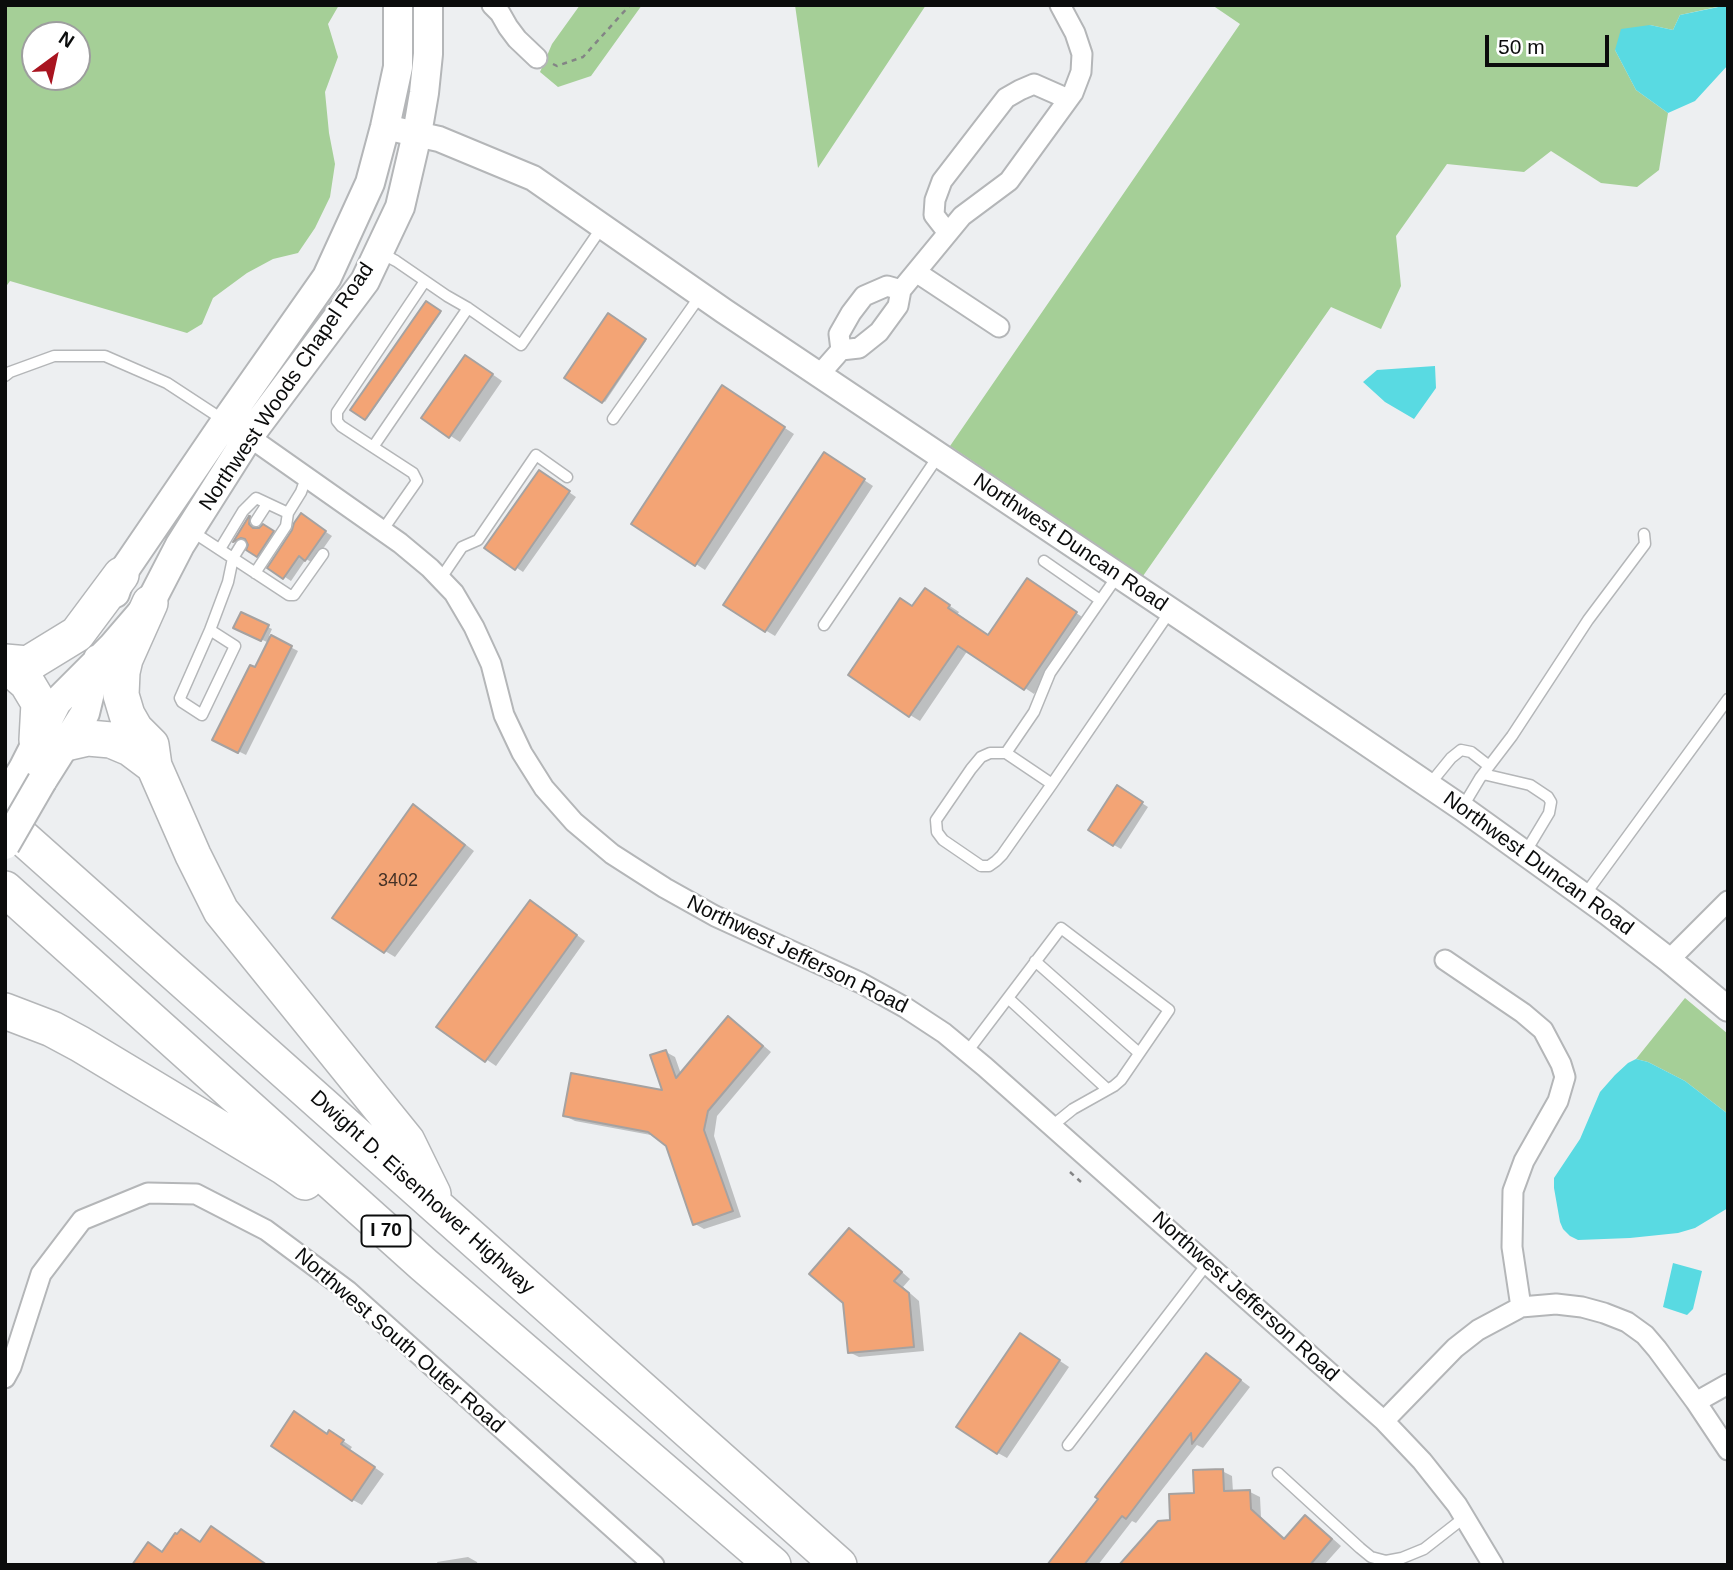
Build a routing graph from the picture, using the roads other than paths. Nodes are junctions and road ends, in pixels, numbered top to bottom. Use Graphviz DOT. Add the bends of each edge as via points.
graph roads {
  1 [pos="398,5"];
  2 [pos="428,5"];
  3 [pos="492,5"];
  4 [pos="1060,5"];
  5 [pos="537,58"];
  6 [pos="1068,99"];
  7 [pos="385,127"];
  8 [pos="417,134"];
  9 [pos="603,226"];
  10 [pos="948,233"];
  11 [pos="379,252"];
  12 [pos="916,272"];
  13 [pos="425,281"];
  14 [pos="901,289"];
  15 [pos="701,295"];
  16 [pos="468,308"];
  17 [pos="999,327"];
  18 [pos="841,350"];
  19 [pos="819,375"];
  20 [pos="5,376"];
  21 [pos="613,419"];
  22 [pos="226,421"];
  23 [pos="249,436"];
  24 [pos="373,447"];
  25 [pos="939,456"];
  26 [pos="567,477"];
  27 [pos="306,478"];
  28 [pos="267,504"];
  29 [pos="288,513"];
  30 [pos="256,521"];
  31 [pos="190,530"];
  32 [pos="382,532"];
  33 [pos="1644,534"];
  34 [pos="241,545"];
  35 [pos="220,549"];
  36 [pos="323,554"];
  37 [pos="233,558"];
  38 [pos="1044,561"];
  39 [pos="255,573"];
  40 [pos="121,575"];
  41 [pos="1118,575"];
  42 [pos="440,578"];
  43 [pos="1100,600"];
  44 [pos="150,603"];
  45 [pos="1171,610"];
  46 [pos="824,625"];
  47 [pos="210,631"];
  48 [pos="98,659"];
  49 [pos="5,663"];
  50 [pos="1728,699"];
  51 [pos="1006,753"];
  52 [pos="42,759"];
  53 [pos="155,766"];
  54 [pos="1486,770"];
  55 [pos="1052,784"];
  56 [pos="1429,786"];
  57 [pos="5,799"];
  58 [pos="1462,808"];
  59 [pos="5,822"];
  60 [pos="5,845"];
  61 [pos="1525,853"];
  62 [pos="5,889"];
  63 [pos="1584,896"];
  64 [pos="1728,901"];
  65 [pos="1445,960"];
  66 [pos="1669,960"];
  67 [pos="1035,961"];
  68 [pos="1008,998"];
  69 [pos="1728,1009"];
  70 [pos="5,1011"];
  71 [pos="967,1052"];
  72 [pos="1139,1054"];
  73 [pos="1107,1089"];
  74 [pos="1052,1126"];
  75 [pos="440,1210"];
  76 [pos="1207,1264"];
  77 [pos="424,1265"];
  78 [pos="1521,1307"];
  79 [pos="5,1378"];
  80 [pos="1728,1384"];
  81 [pos="1696,1402"];
  82 [pos="1384,1421"];
  83 [pos="1068,1444"];
  84 [pos="1728,1450"];
  85 [pos="1278,1473"];
  86 [pos="1465,1517"];
  87 [pos="654,1565"];
  88 [pos="773,1565"];
  89 [pos="839,1565"];
  90 [pos="1493,1565"];
  1 -- 7 [label="main road, Northwest Woods Chapel Road" via="398,66"];
  2 -- 8 [label="main road, Northwest Woods Chapel Road" via="428,54"];
  3 -- 5 [label="street"];
  4 -- 6 [label="street" via="1082,54 1081,72"];
  6 -- 10 [label="street" via="1009,181 962,216"];
  6 -- 10 [label="street" via="1034,84 1006,98 942,181 934,215"];
  7 -- 8 [label="street, Northwest Duncan Road"];
  7 -- 22 [label="main road, Northwest Woods Chapel Road" via="370,183 327,277"];
  8 -- 9 [label="street, Northwest Duncan Road" via="533,178"];
  8 -- 11 [label="main road, Northwest Woods Chapel Road" via="400,207"];
  9 -- 15 [label="street, Northwest Duncan Road"];
  9 -- 16 [label="lane" via="521,345"];
  10 -- 12 [label="street"];
  11 -- 13 [label="lane"];
  11 -- 23 [label="main road, Northwest Woods Chapel Road" via="365,281"];
  12 -- 14 [label="street"];
  12 -- 17 [label="street"];
  13 -- 16 [label="lane"];
  13 -- 24 [label="lane" via="337,412 341,426"];
  14 -- 18 [label="street" via="898,306 879,332 859,348"];
  14 -- 18 [label="street" via="887,285 864,296 839,334"];
  15 -- 19 [label="street, Northwest Duncan Road"];
  15 -- 21 [label="lane"];
  16 -- 24 [label="lane"];
  18 -- 19 [label="street"];
  19 -- 25 [label="street, Northwest Duncan Road"];
  20 -- 22 [label="lane" via="54,356 105,356 167,383"];
  22 -- 23 [label="street, Northwest Jefferson Road"];
  22 -- 40 [label="main road, Northwest Woods Chapel Road"];
  23 -- 27 [label="street, Northwest Jefferson Road"];
  23 -- 31 [label="main road, Northwest Woods Chapel Road"];
  24 -- 32 [label="lane" via="413,472 417,481"];
  25 -- 41 [label="street, Northwest Duncan Road"];
  25 -- 46 [label="lane"];
  26 -- 42 [label="lane" via="536,455 478,540 462,547"];
  27 -- 29 [label="lane"];
  27 -- 32 [label="street, Northwest Jefferson Road"];
  28 -- 29 [label="lane"];
  28 -- 30 [label="lane"];
  28 -- 35 [label="lane" via="256,498 244,509"];
  29 -- 39 [label="lane" via="286,526"];
  31 -- 35 [label="lane"];
  31 -- 44 [label="main road, Northwest Woods Chapel Road"];
  32 -- 42 [label="street, Northwest Jefferson Road"];
  33 -- 54 [label="lane" via="1645,544"];
  34 -- 37 [label="lane"];
  35 -- 37 [label="lane"];
  36 -- 39 [label="lane" via="294,595"];
  37 -- 39 [label="lane"];
  37 -- 47 [label="lane"];
  38 -- 43 [label="lane"];
  40 -- 48 [label="main road, Northwest Woods Chapel Road"];
  40 -- 49 [label="highway" via="77,634 28,664"];
  41 -- 43 [label="lane"];
  41 -- 45 [label="street, Northwest Duncan Road"];
  42 -- 71 [label="street, Northwest Jefferson Road" via="474,627 522,753 574,822 664,888 872,989 944,1032"];
  43 -- 51 [label="lane" via="1049,673 1034,712"];
  44 -- 48 [label="main road, Northwest Woods Chapel Road"];
  44 -- 53 [label="highway" via="125,660 121,695 135,729 151,745"];
  45 -- 55 [label="lane"];
  45 -- 56 [label="street, Northwest Duncan Road"];
  47 -- 47 [label="lane" via="180,698 202,715 235,646"];
  48 -- 52 [label="main road, Northwest Woods Chapel Road" via="85,713"];
  49 -- 52 [label="highway" via="27,683 39,703"];
  50 -- 63 [label="lane"];
  51 -- 55 [label="lane"];
  51 -- 55 [label="lane" via="981,757 936,820 943,840 981,866 989,866 1002,855"];
  52 -- 53 [label="highway" via="88,738 111,740"];
  52 -- 57 [label="main road, Northwest Woods Chapel Road"];
  52 -- 60 [label="main road, Northwest Woods Chapel Road, bridge"];
  53 -- 75 [label="highway" via="221,911 407,1141"];
  54 -- 56 [label="lane" via="1471,752 1461,750"];
  54 -- 58 [label="lane"];
  54 -- 61 [label="lane" via="1530,785 1551,802"];
  56 -- 58 [label="street, Northwest Duncan Road"];
  58 -- 61 [label="street, Northwest Duncan Road"];
  59 -- 75 [label="highway, Dwight D. Eisenhower Highway / I 70"];
  61 -- 63 [label="street, Northwest Duncan Road"];
  62 -- 77 [label="highway, I 70"];
  63 -- 66 [label="street, Northwest Duncan Road"];
  64 -- 66 [label="street"];
  65 -- 78 [label="street" via="1542,1030 1565,1077 1558,1101 1524,1161 1513,1191 1512,1247"];
  66 -- 69 [label="street, Northwest Duncan Road"];
  67 -- 68 [label="lane"];
  67 -- 72 [label="lane"];
  67 -- 72 [label="lane" via="1060,928 1169,1010"];
  68 -- 71 [label="lane"];
  68 -- 73 [label="lane"];
  70 -- 77 [label="highway" via="80,1044 284,1167"];
  71 -- 74 [label="street, Northwest Jefferson Road"];
  72 -- 73 [label="lane" via="1121,1080"];
  73 -- 74 [label="lane"];
  74 -- 76 [label="street, Northwest Jefferson Road"];
  75 -- 89 [label="highway, Dwight D. Eisenhower Highway / I 70"];
  76 -- 82 [label="street, Northwest Jefferson Road"];
  76 -- 83 [label="lane"];
  77 -- 88 [label="highway, I 70"];
  78 -- 81 [label="street" via="1582,1307 1627,1322 1645,1335"];
  78 -- 82 [label="street" via="1455,1348"];
  79 -- 87 [label="street, Northwest South Outer Road" via="41,1274 82,1220 148,1193 197,1194 266,1230 348,1291"];
  80 -- 81 [label="street"];
  81 -- 84 [label="street"];
  82 -- 86 [label="street, Northwest Jefferson Road"];
  85 -- 86 [label="lane" via="1371,1557 1386,1561 1424,1549"];
  86 -- 90 [label="street, Northwest Jefferson Road"];
}
